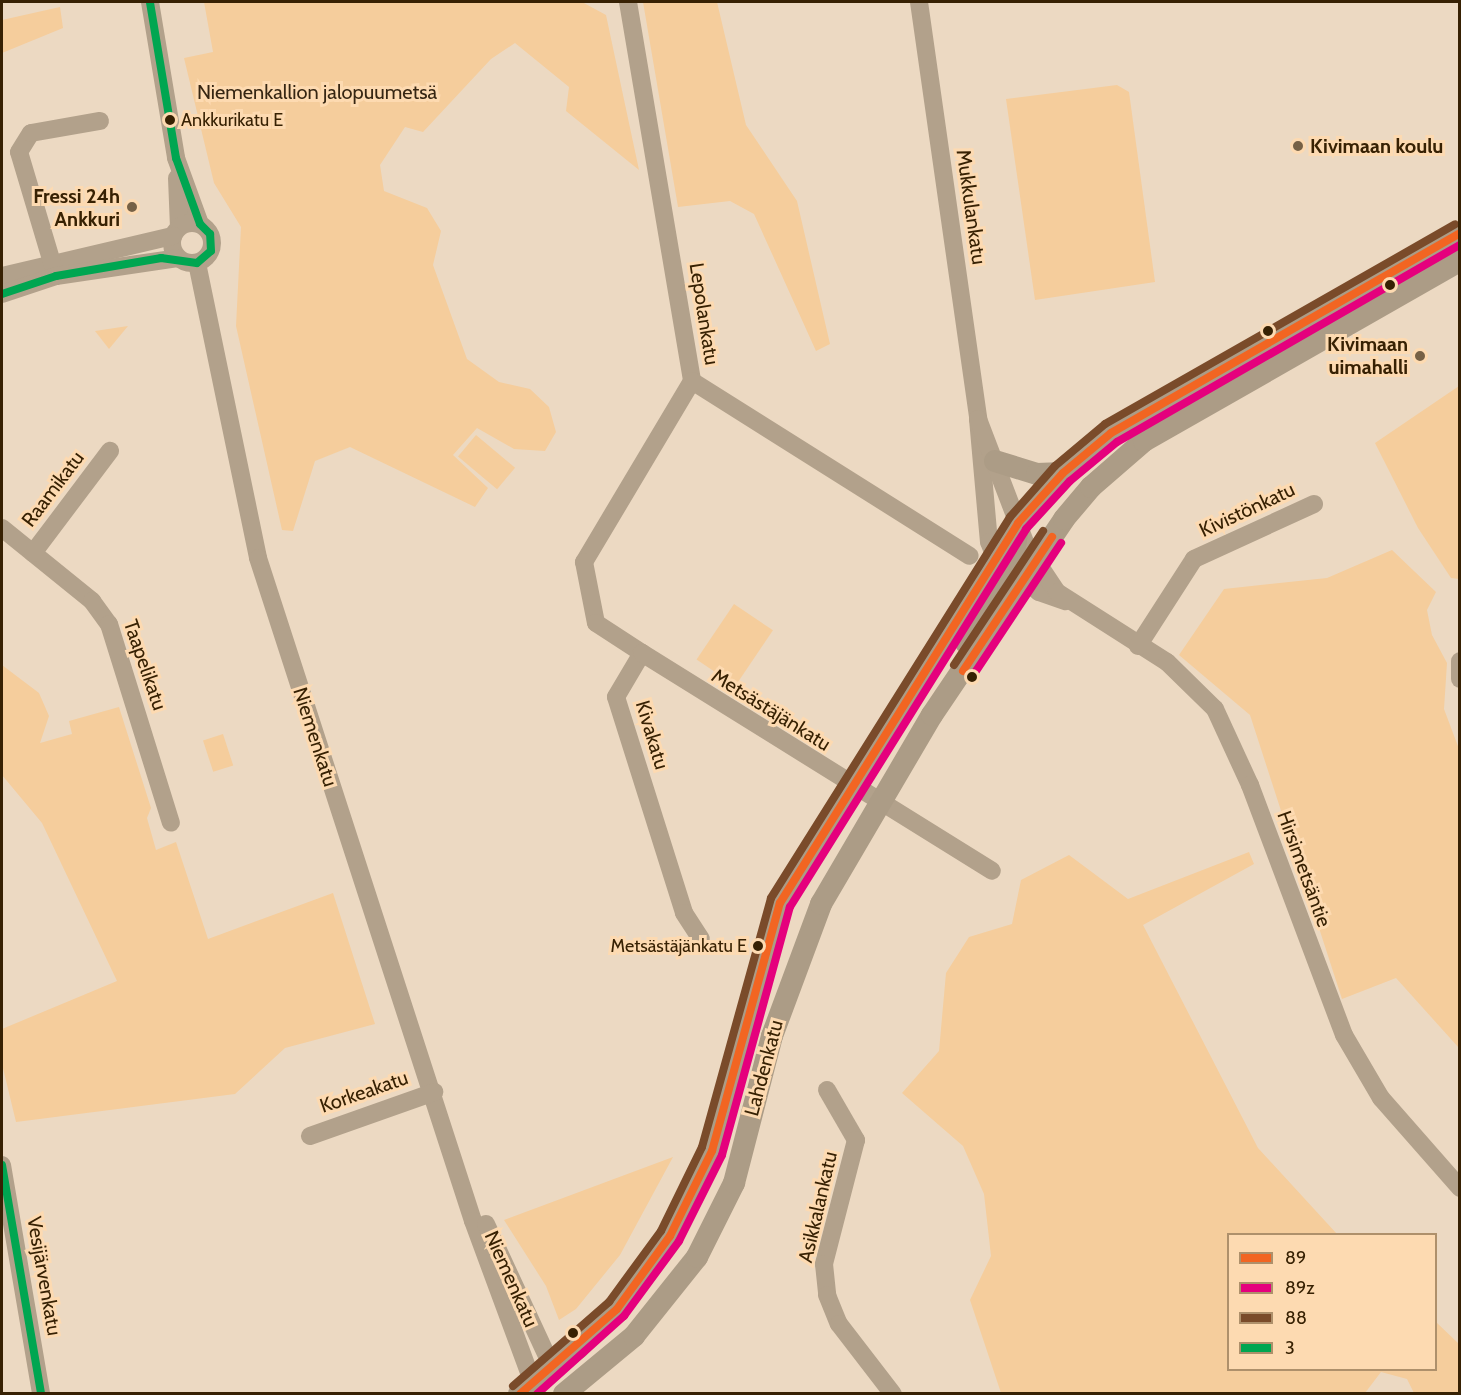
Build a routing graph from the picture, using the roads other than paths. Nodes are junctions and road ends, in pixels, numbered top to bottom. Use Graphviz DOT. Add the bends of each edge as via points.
graph roads {
  1 [pos="150,2"];
  2 [pos="628,2"];
  3 [pos="919,2"];
  4 [pos="100,121"];
  5 [pos="176,158"];
  6 [pos="200,224"];
  7 [pos="176,232"];
  8 [pos="1460,233"];
  9 [pos="178,258"];
  10 [pos="1460,261"];
  11 [pos="197,263"];
  12 [pos="54,268"];
  13 [pos="2,276"];
  14 [pos="2,294"];
  15 [pos="692,381"];
  16 [pos="978,419"];
  17 [pos="110,451"];
  18 [pos="995,461"];
  19 [pos="1063,473"];
  20 [pos="1314,504"];
  21 [pos="1018,523"];
  22 [pos="2,528"];
  23 [pos="33,554"];
  24 [pos="970,556"];
  25 [pos="1017,567"];
  26 [pos="1138,646"];
  27 [pos="642,653"];
  28 [pos="1460,661"];
  29 [pos="1460,679"];
  30 [pos="851,788"];
  31 [pos="877,803"];
  32 [pos="171,824"];
  33 [pos="992,871"];
  34 [pos="701,939"];
  35 [pos="826,1090"];
  36 [pos="434,1092"];
  37 [pos="310,1136"];
  38 [pos="2,1166"];
  39 [pos="1460,1188"];
  40 [pos="469,1201"];
  41 [pos="553,1369"];
  42 [pos="531,1390"];
  43 [pos="567,1393"];
  44 [pos="41,1394"];
  45 [pos="893,1394"];
  1 -- 5 [label="street"];
  2 -- 15 [label="street, Lepolankatu"];
  3 -- 16 [label="street, Mukkulankatu"];
  4 -- 12 [label="street" via="31,133 19,152"];
  5 -- 6 [label="street"];
  5 -- 7 [label="street"];
  6 -- 7 [label="street"];
  6 -- 11 [label="street" via="210,234 212,246"];
  7 -- 9 [label="street"];
  7 -- 12 [label="street"];
  8 -- 19 [label="main road" via="1138,416"];
  9 -- 11 [label="street"];
  9 -- 12 [label="street"];
  10 -- 25 [label="main road, Lahdenkatu" via="1144,441 1091,487"];
  11 -- 36 [label="street, Niemenkatu" via="258,558"];
  12 -- 13 [label="street"];
  12 -- 14 [label="street"];
  15 -- 24 [label="street, Lepolankatu"];
  15 -- 27 [label="street" via="584,562 596,622"];
  16 -- 18 [label="street, Mukkulankatu"];
  16 -- 25 [label="street, Mukkulankatu" via="980,474"];
  17 -- 23 [label="street, Raamikatu"];
  18 -- 19 [label="main road" via="1037,474"];
  18 -- 21 [label="street, Mukkulankatu"];
  19 -- 21 [label="main road"];
  20 -- 26 [label="street, Kivistönkatu" via="1194,559"];
  21 -- 25 [label="main road"];
  22 -- 23 [label="street, Taapelikatu"];
  23 -- 32 [label="street, Taapelikatu" via="92,601 109,624"];
  25 -- 26 [label="street, Hirsimetsäntie"];
  25 -- 30 [label="main road, Lahdenkatu"];
  25 -- 31 [label="main road, Lahdenkatu" via="961,650 932,715"];
  26 -- 39 [label="street, Hirsimetsäntie" via="1190,679 1215,709 1250,785 1344,1035 1381,1098"];
  27 -- 30 [label="street, Metsästäjänkatu"];
  27 -- 34 [label="street, Kivakatu" via="616,697 684,913"];
  28 -- 29 [label="street"];
  30 -- 31 [label="street, Metsästäjänkatu"];
  30 -- 41 [label="main road, Lahdenkatu" via="780,903 712,1151 691,1197 644,1276"];
  31 -- 33 [label="street, Metsästäjänkatu"];
  31 -- 43 [label="main road, Lahdenkatu" via="821,904 794,968 721,1215 667,1298 634,1336"];
  35 -- 45 [label="street, Asikkalankatu" via="856,1140 824,1264 826,1295 839,1324"];
  36 -- 37 [label="street, Korkeakatu"];
  36 -- 40 [label="street, Niemenkatu"];
  38 -- 44 [label="street, Vesijärvenkatu"];
  40 -- 41 [label="street, Niemenkatu" via="482,1215"];
  40 -- 42 [label="street, Niemenkatu"];
  41 -- 42 [label="main road, Lahdenkatu"];
  41 -- 43 [label="main road, Niemenkatu"];
}
